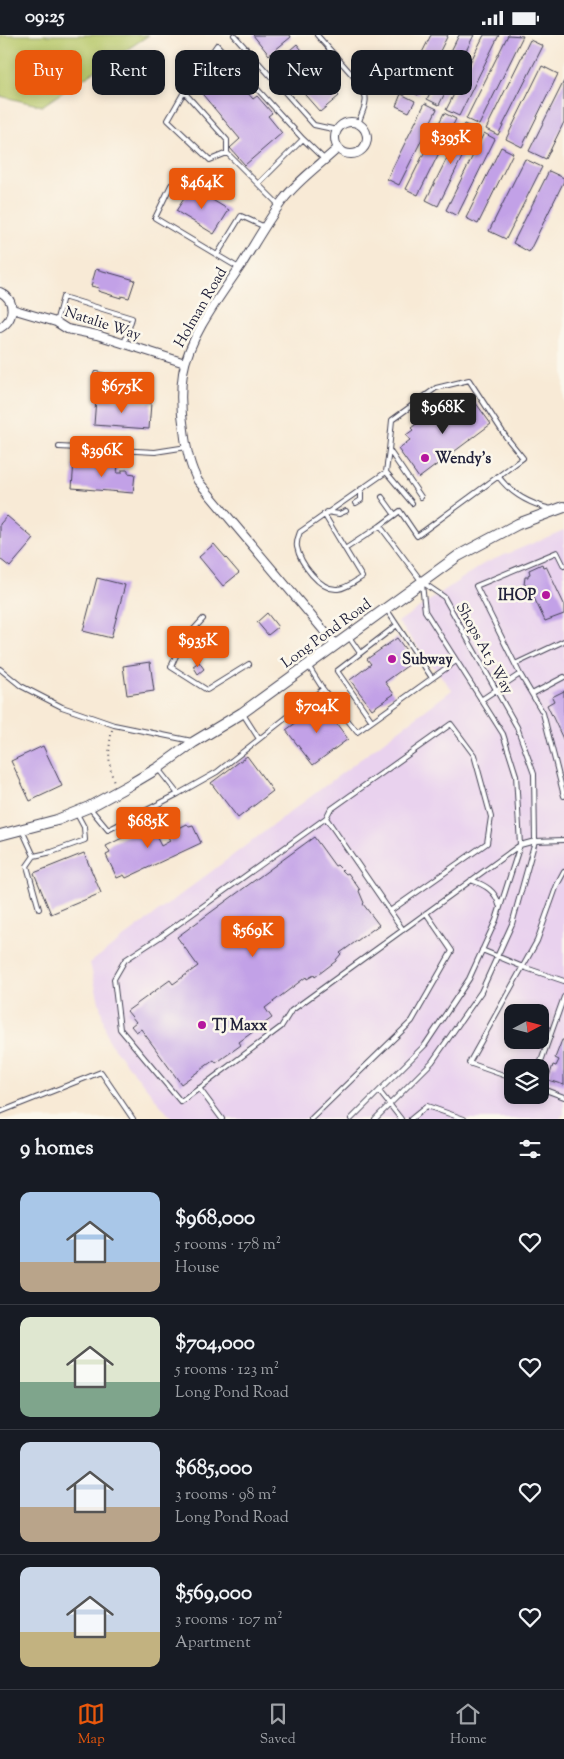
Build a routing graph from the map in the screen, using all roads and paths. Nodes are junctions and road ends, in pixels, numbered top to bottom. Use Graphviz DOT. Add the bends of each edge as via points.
graph roads {
  1 [pos="234,35"];
  2 [pos="317,35"];
  3 [pos="213,50"];
  4 [pos="222,50"];
  5 [pos="259,91"];
  6 [pos="182,95"];
  7 [pos="187,95"];
  8 [pos="358,124"];
  9 [pos="336,131"];
  10 [pos="302,139"];
  11 [pos="338,148"];
  12 [pos="227,153"];
  13 [pos="325,160"];
  14 [pos="258,184"];
  15 [pos="171,185"];
  16 [pos="279,206"];
  17 [pos="265,227"];
  18 [pos="217,255"];
  19 [pos="239,268"];
  20 [pos="0,292"];
  21 [pos="12,309"];
  22 [pos="56,322"];
  23 [pos="0,328"];
  24 [pos="124,344"];
  25 [pos="185,363"];
  26 [pos="96,374"];
  27 [pos="149,386"];
  28 [pos="59,447"];
  29 [pos="187,447"];
  30 [pos="389,450"];
  31 [pos="386,472"];
  32 [pos="498,476"];
  33 [pos="361,489"];
  34 [pos="382,497"];
  35 [pos="421,497"];
  36 [pos="356,503"];
  37 [pos="412,503"];
  38 [pos="560,509"];
  39 [pos="346,511"];
  40 [pos="325,513"];
  41 [pos="395,515"];
  42 [pos="380,526"];
  43 [pos="345,549"];
  44 [pos="564,566"];
  45 [pos="422,582"];
  46 [pos="386,608"];
  47 [pos="203,619"];
  48 [pos="397,625"];
  49 [pos="348,635"];
  50 [pos="564,641"];
  51 [pos="335,644"];
  52 [pos="360,653"];
  53 [pos="456,661"];
  54 [pos="249,664"];
  55 [pos="308,664"];
  56 [pos="515,664"];
  57 [pos="0,669"];
  58 [pos="520,674"];
  59 [pos="564,677"];
  60 [pos="432,678"];
  61 [pos="323,689"];
  62 [pos="496,691"];
  63 [pos="532,694"];
  64 [pos="481,700"];
  65 [pos="242,713"];
  66 [pos="372,721"];
  67 [pos="114,725"];
  68 [pos="259,739"];
  69 [pos="194,741"];
  70 [pos="158,768"];
  71 [pos="119,791"];
  72 [pos="178,794"];
  73 [pos="564,796"];
  74 [pos="89,807"];
  75 [pos="76,812"];
  76 [pos="326,818"];
  77 [pos="22,830"];
  78 [pos="0,835"];
  79 [pos="564,840"];
  80 [pos="535,841"];
  81 [pos="520,845"];
  82 [pos="34,856"];
  83 [pos="564,872"];
  84 [pos="471,880"];
  85 [pos="500,908"];
  86 [pos="39,909"];
  87 [pos="390,911"];
  88 [pos="426,913"];
  89 [pos="403,930"];
  90 [pos="482,950"];
  91 [pos="497,957"];
  92 [pos="522,967"];
  93 [pos="564,981"];
  94 [pos="564,997"];
  95 [pos="542,1059"];
  96 [pos="504,1076"];
  97 [pos="200,1088"];
  98 [pos="379,1091"];
  99 [pos="549,1091"];
  100 [pos="564,1097"];
  101 [pos="390,1104"];
  102 [pos="0,1112"];
  103 [pos="133,1119"];
  104 [pos="222,1119"];
  105 [pos="311,1119"];
  106 [pos="351,1119"];
  107 [pos="375,1119"];
  108 [pos="401,1119"];
  109 [pos="411,1119"];
  110 [pos="464,1119"];
  1 -- 9 [label="lane" via="314,125"];
  2 -- 8 [label="lane" via="366,94 367,100"];
  3 -- 4 [label="lane" via="217,45"];
  5 -- 10 [label="lane"];
  6 -- 12 [label="lane" via="168,120 210,160"];
  7 -- 12 [label="lane" via="227,140"];
  8 -- 9 [label="street" via="344,123"];
  8 -- 11 [label="street" via="366,134 362,149 352,154"];
  9 -- 11 [label="street"];
  10 -- 13 [label="lane"];
  10 -- 14 [label="lane"];
  11 -- 13 [label="street, Holman Road"];
  12 -- 14 [label="lane"];
  13 -- 16 [label="street, Holman Road"];
  14 -- 16 [label="lane"];
  15 -- 18 [label="lane" via="155,218"];
  16 -- 17 [label="street, Holman Road"];
  17 -- 18 [label="lane" via="241,216"];
  17 -- 19 [label="street, Holman Road"];
  18 -- 19 [label="lane"];
  19 -- 25 [label="street, Holman Road" via="203,325"];
  20 -- 21 [label="street" via="8,298"];
  21 -- 22 [label="street, Natalie Way"];
  21 -- 23 [label="street" via="8,322"];
  22 -- 24 [label="street, Natalie Way" via="67,329"];
  22 -- 24 [label="lane" via="63,297 132,318"];
  24 -- 25 [label="street, Natalie Way"];
  25 -- 29 [label="street, Holman Road" via="181,400"];
  26 -- 27 [label="lane"];
  28 -- 29 [label="lane" via="155,452"];
  29 -- 51 [label="street, Holman Road" via="194,473 210,496"];
  30 -- 31 [label="lane"];
  30 -- 32 [label="lane" via="392,420 436,387 469,380 523,458"];
  30 -- 35 [label="lane"];
  31 -- 33 [label="lane"];
  31 -- 37 [label="lane"];
  32 -- 38 [label="lane" via="528,502"];
  32 -- 41 [label="lane" via="418,536 400,511"];
  33 -- 36 [label="lane" via="361,500"];
  33 -- 40 [label="lane"];
  34 -- 41 [label="lane"];
  38 -- 45 [label="street, Long Pond Road" via="488,539"];
  39 -- 40 [label="lane" via="339,515"];
  40 -- 43 [label="lane"];
  40 -- 43 [label="lane" via="300,532 297,545 299,555 317,581 326,588 337,589 362,577"];
  41 -- 42 [label="lane"];
  42 -- 43 [label="lane"];
  42 -- 45 [label="lane"];
  44 -- 56 [label="lane" via="557,552 476,586"];
  45 -- 46 [label="street, Long Pond Road"];
  45 -- 53 [label="lane, Shops At 5 Way" via="425,611"];
  45 -- 62 [label="lane, Shops At 5 Way" via="444,597"];
  46 -- 48 [label="lane"];
  46 -- 49 [label="street, Long Pond Road"];
  47 -- 54 [label="lane" via="182,642 171,667 207,690"];
  48 -- 52 [label="lane"];
  48 -- 60 [label="lane"];
  49 -- 51 [label="street, Long Pond Road"];
  49 -- 52 [label="lane"];
  50 -- 56 [label="lane"];
  51 -- 55 [label="street, Long Pond Road"];
  52 -- 66 [label="lane" via="337,671"];
  53 -- 60 [label="lane"];
  53 -- 64 [label="lane, Shops At 5 Way"];
  55 -- 61 [label="lane"];
  55 -- 65 [label="street, Long Pond Road"];
  56 -- 58 [label="lane"];
  57 -- 67 [label="lane" via="37,695"];
  58 -- 62 [label="lane"];
  58 -- 63 [label="lane"];
  59 -- 63 [label="lane"];
  60 -- 66 [label="lane"];
  61 -- 66 [label="lane" via="357,732"];
  61 -- 68 [label="lane"];
  62 -- 64 [label="lane"];
  62 -- 80 [label="lane, Shops At 5 Way" via="517,727 534,774"];
  63 -- 73 [label="lane" via="543,713"];
  64 -- 81 [label="lane, Shops At 5 Way" via="503,735 516,775"];
  65 -- 68 [label="lane"];
  65 -- 69 [label="street, Long Pond Road"];
  67 -- 69 [label="lane"];
  67 -- 71 [label="path" via="109,762"];
  68 -- 72 [label="lane" via="217,772"];
  69 -- 70 [label="street, Long Pond Road"];
  70 -- 71 [label="street, Long Pond Road"];
  70 -- 72 [label="lane"];
  71 -- 74 [label="street, Long Pond Road"];
  72 -- 74 [label="lane" via="108,830"];
  74 -- 75 [label="street, Long Pond Road"];
  75 -- 77 [label="street, Long Pond Road"];
  75 -- 82 [label="lane" via="84,827 85,840 52,853"];
  76 -- 87 [label="lane"];
  76 -- 87 [label="lane" via="330,810 451,724 474,755 491,817 487,843"];
  76 -- 97 [label="lane" via="125,960 114,979 120,1029 181,1101"];
  77 -- 78 [label="street, Long Pond Road"];
  77 -- 82 [label="lane"];
  79 -- 80 [label="lane"];
  80 -- 81 [label="lane"];
  80 -- 91 [label="lane, Shops At 5 Way" via="512,924"];
  81 -- 84 [label="lane"];
  81 -- 85 [label="lane, Shops At 5 Way"];
  82 -- 86 [label="lane" via="26,866"];
  83 -- 92 [label="lane" via="537,941"];
  84 -- 85 [label="lane" via="494,892"];
  84 -- 88 [label="lane"];
  85 -- 90 [label="lane, Shops At 5 Way"];
  87 -- 89 [label="lane"];
  88 -- 89 [label="lane"];
  88 -- 105 [label="lane" via="452,951 412,1021"];
  89 -- 97 [label="lane" via="291,1011 282,1027"];
  90 -- 91 [label="lane"];
  90 -- 98 [label="lane, Shops At 5 Way" via="469,979 425,1045"];
  91 -- 92 [label="lane"];
  91 -- 101 [label="lane, Shops At 5 Way" via="481,992 432,1062"];
  92 -- 93 [label="lane"];
  92 -- 96 [label="lane" via="469,1063"];
  94 -- 95 [label="lane"];
  97 -- 104 [label="lane"];
  98 -- 101 [label="lane"];
  98 -- 106 [label="lane, Shops At 5 Way"];
  99 -- 100 [label="lane"];
  101 -- 107 [label="lane, Shops At 5 Way"];
  101 -- 108 [label="lane"];
  102 -- 103 [label="lane" via="101,1072"];
  109 -- 110 [label="lane" via="427,1106"];
}
